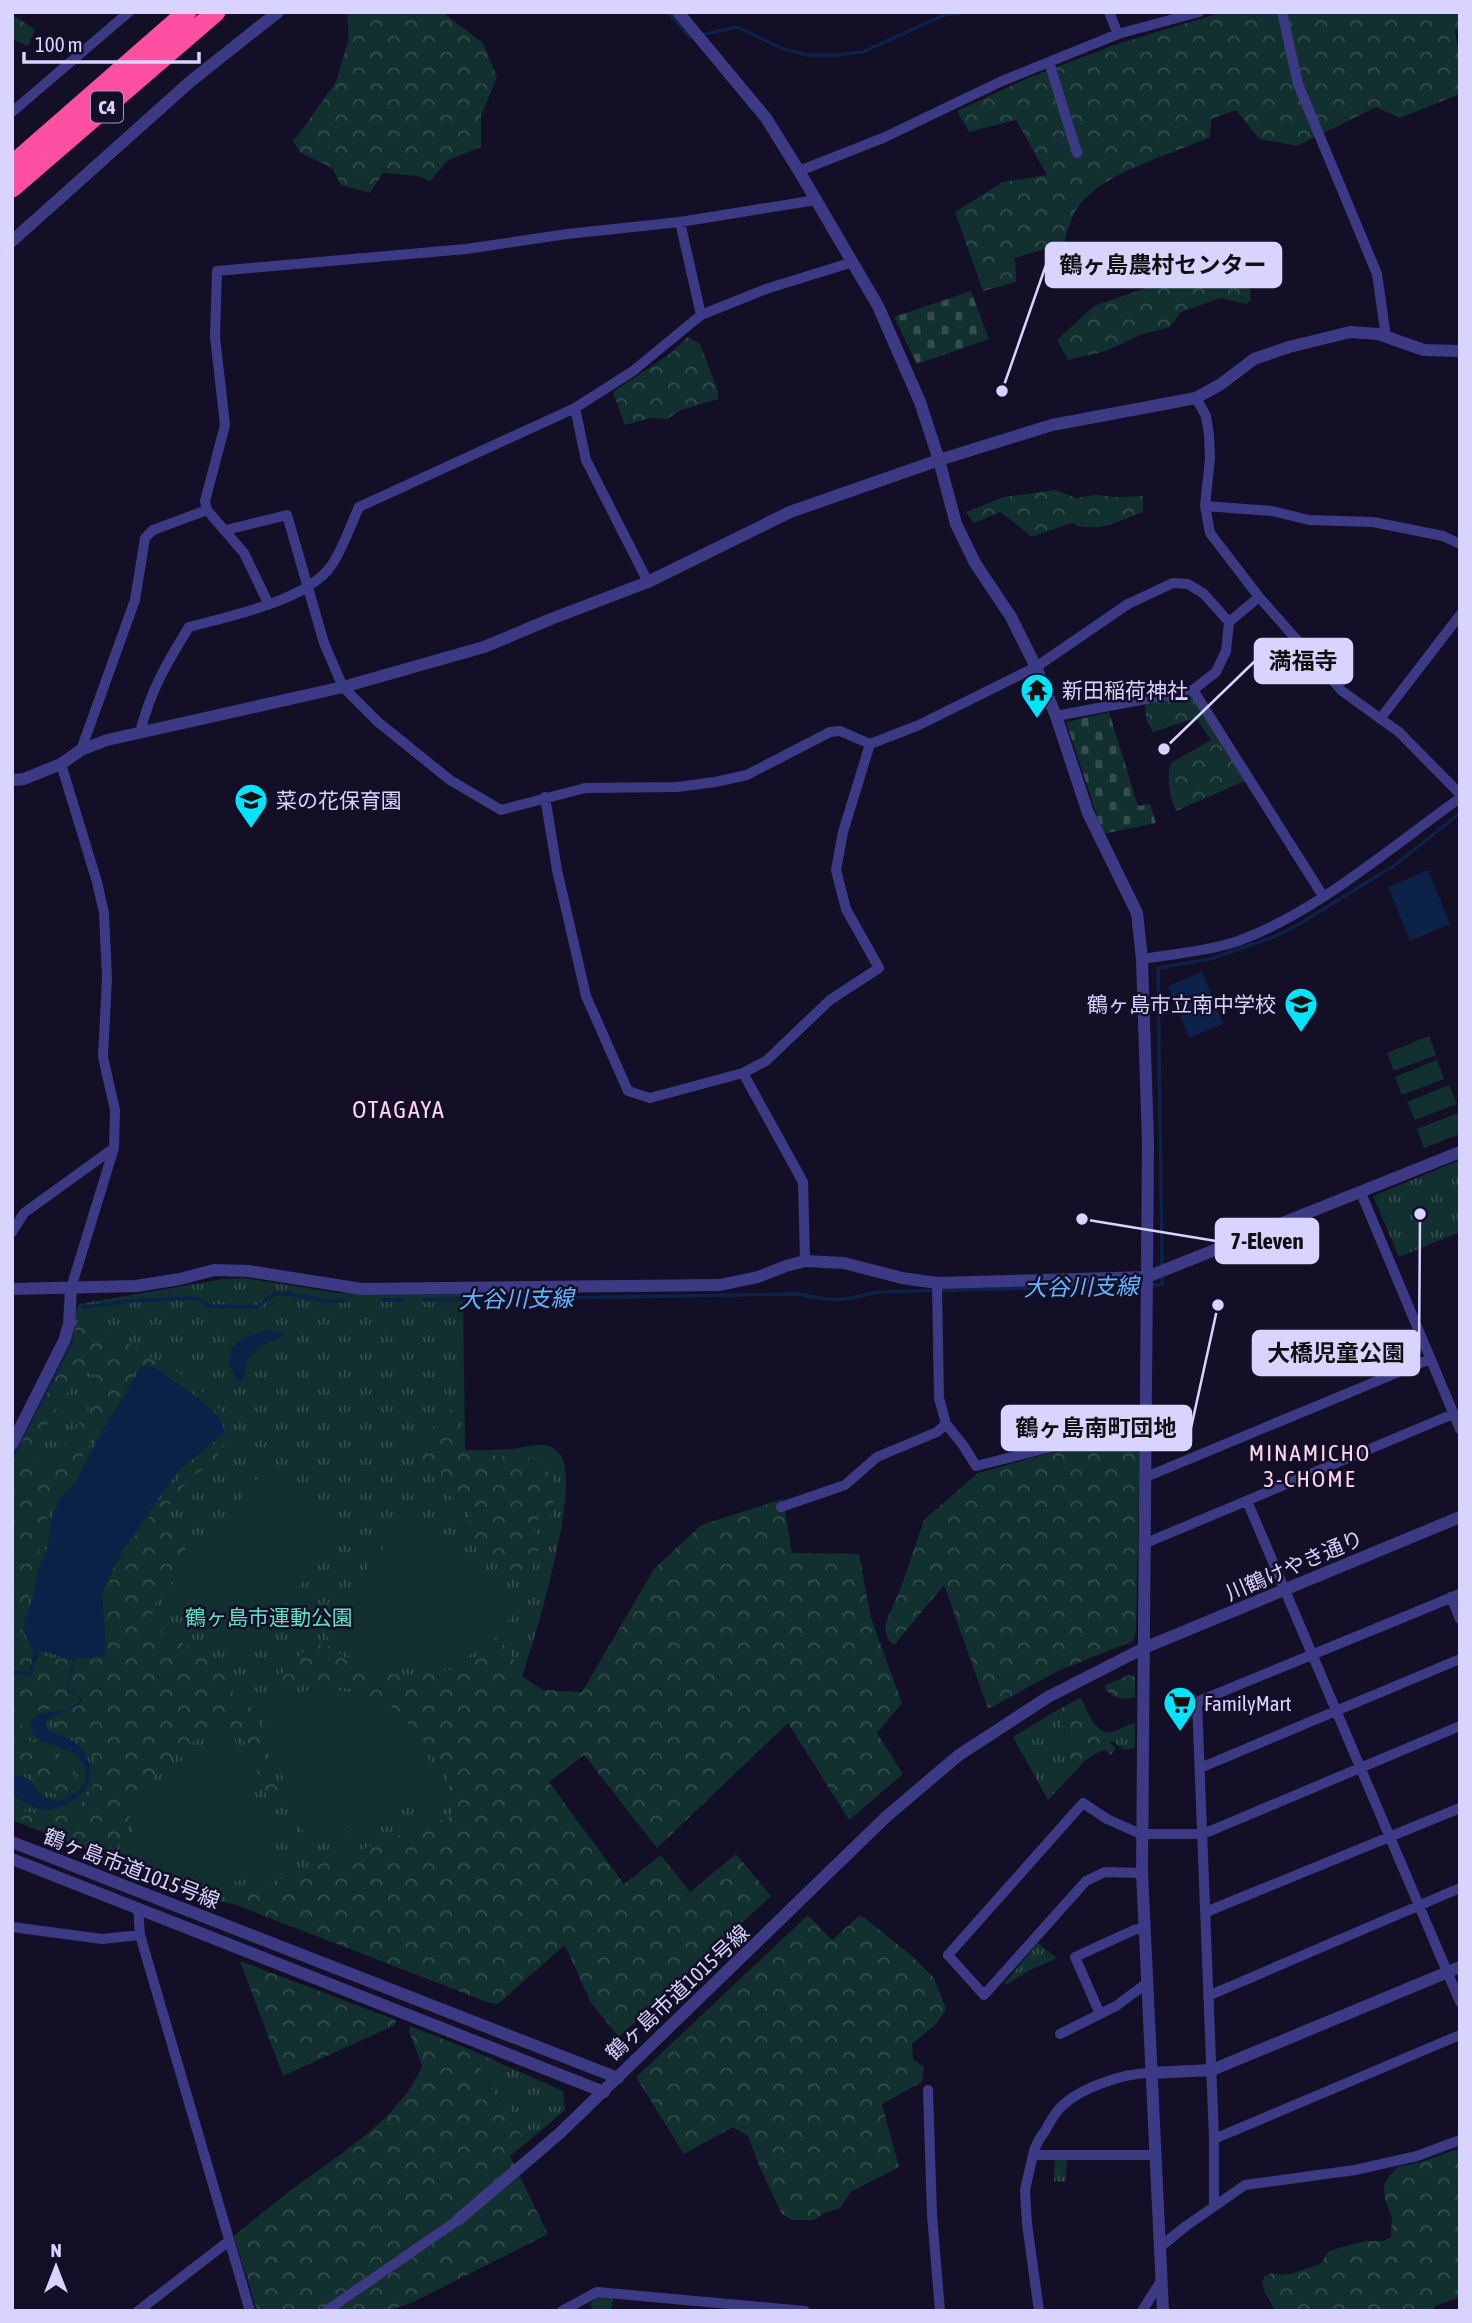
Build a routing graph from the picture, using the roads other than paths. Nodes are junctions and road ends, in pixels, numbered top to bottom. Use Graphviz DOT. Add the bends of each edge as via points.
graph roads {
  1 [pos="129,12"];
  2 [pos="278,12"];
  3 [pos="678,12"];
  4 [pos="1110,12"];
  5 [pos="1199,12"];
  6 [pos="1282,12"];
  7 [pos="205,15"];
  8 [pos="1118,34"];
  9 [pos="1049,62"];
  10 [pos="12,113"];
  11 [pos="1077,153"];
  12 [pos="12,165"];
  13 [pos="799,171"];
  14 [pos="12,188"];
  15 [pos="816,200"];
  16 [pos="680,222"];
  17 [pos="12,241"];
  18 [pos="853,262"];
  19 [pos="701,315"];
  20 [pos="1386,337"];
  21 [pos="1460,351"];
  22 [pos="1196,398"];
  23 [pos="575,408"];
  24 [pos="940,460"];
  25 [pos="1205,506"];
  26 [pos="207,510"];
  27 [pos="226,530"];
  28 [pos="1460,544"];
  29 [pos="648,582"];
  30 [pos="307,589"];
  31 [pos="1259,597"];
  32 [pos="268,603"];
  33 [pos="1460,615"];
  34 [pos="1229,622"];
  35 [pos="1036,667"];
  36 [pos="343,687"];
  37 [pos="1193,690"];
  38 [pos="1056,716"];
  39 [pos="1380,719"];
  40 [pos="140,732"];
  41 [pos="870,744"];
  42 [pos="81,750"];
  43 [pos="61,764"];
  44 [pos="12,780"];
  45 [pos="1460,796"];
  46 [pos="545,797"];
  47 [pos="1323,896"];
  48 [pos="1142,959"];
  49 [pos="743,1073"];
  50 [pos="114,1148"];
  51 [pos="1460,1152"];
  52 [pos="1361,1193"];
  53 [pos="12,1232"];
  54 [pos="805,1262"];
  55 [pos="1151,1275"];
  56 [pos="937,1283"];
  57 [pos="71,1288"];
  58 [pos="12,1289"];
  59 [pos="1430,1359"];
  60 [pos="1453,1414"];
  61 [pos="1146,1423"];
  62 [pos="946,1424"];
  63 [pos="1460,1429"];
  64 [pos="12,1444"];
  65 [pos="1146,1477"];
  66 [pos="1247,1501"];
  67 [pos="780,1507"];
  68 [pos="1460,1517"];
  69 [pos="1146,1543"];
  70 [pos="1285,1589"];
  71 [pos="1455,1595"];
  72 [pos="1460,1619"];
  73 [pos="1144,1648"];
  74 [pos="1313,1655"];
  75 [pos="1460,1659"];
  76 [pos="1337,1711"];
  77 [pos="1460,1726"];
  78 [pos="1200,1768"];
  79 [pos="1361,1769"];
  80 [pos="1460,1808"];
  81 [pos="1141,1834"];
  82 [pos="1203,1834"];
  83 [pos="1391,1837"];
  84 [pos="12,1842"];
  85 [pos="12,1859"];
  86 [pos="1142,1872"];
  87 [pos="1460,1888"];
  88 [pos="1420,1905"];
  89 [pos="138,1908"];
  90 [pos="1206,1912"];
  91 [pos="12,1927"];
  92 [pos="1144,1928"];
  93 [pos="140,1935"];
  94 [pos="1454,1969"];
  95 [pos="1147,1983"];
  96 [pos="1208,1996"];
  97 [pos="1460,2001"];
  98 [pos="1100,2014"];
  99 [pos="1060,2034"];
  100 [pos="1460,2035"];
  101 [pos="1212,2070"];
  102 [pos="1150,2073"];
  103 [pos="618,2078"];
  104 [pos="928,2090"];
  105 [pos="604,2092"];
  106 [pos="1214,2139"];
  107 [pos="1460,2140"];
  108 [pos="1033,2155"];
  109 [pos="1155,2155"];
  110 [pos="1214,2206"];
  111 [pos="458,2220"];
  112 [pos="229,2241"];
  113 [pos="1160,2247"];
  114 [pos="1161,2281"];
  115 [pos="585,2306"];
  116 [pos="138,2311"];
  117 [pos="250,2311"];
  118 [pos="326,2311"];
  119 [pos="562,2311"];
  120 [pos="805,2311"];
  121 [pos="940,2311"];
  122 [pos="1039,2311"];
  123 [pos="1142,2311"];
  124 [pos="1163,2311"];
  1 -- 10 [label="street"];
  2 -- 17 [label="street" via="191,81"];
  3 -- 13 [label="street" via="766,118"];
  4 -- 8 [label="street"];
  5 -- 8 [label="street"];
  6 -- 20 [label="street" via="1298,84 1377,274"];
  7 -- 12 [label="highway, C4"];
  7 -- 14 [label="highway, C4"];
  8 -- 9 [label="street"];
  9 -- 11 [label="street"];
  9 -- 13 [label="street"];
  13 -- 15 [label="street"];
  15 -- 16 [label="street"];
  15 -- 18 [label="street"];
  16 -- 19 [label="street"];
  16 -- 26 [label="street" via="467,249 217,271 215,337 225,425 205,501"];
  18 -- 19 [label="street"];
  18 -- 24 [label="street" via="902,359"];
  19 -- 23 [label="street" via="633,371"];
  20 -- 21 [label="street" via="1424,350"];
  20 -- 22 [label="street" via="1350,332 1289,347 1254,359"];
  22 -- 24 [label="street" via="1052,425"];
  22 -- 25 [label="street" via="1209,435"];
  23 -- 29 [label="street" via="586,460"];
  23 -- 30 [label="street" via="372,499 359,508 331,567"];
  24 -- 29 [label="street" via="790,512"];
  24 -- 35 [label="street" via="956,524"];
  25 -- 28 [label="street" via="1272,511 1309,520 1373,522 1443,536"];
  25 -- 31 [label="street" via="1210,533"];
  26 -- 27 [label="street"];
  26 -- 42 [label="street" via="153,530 145,538 135,600"];
  27 -- 30 [label="street" via="287,515"];
  27 -- 32 [label="street" via="244,553"];
  29 -- 36 [label="street" via="484,647"];
  30 -- 32 [label="street"];
  30 -- 36 [label="street"];
  31 -- 34 [label="street"];
  31 -- 39 [label="street" via="1342,691"];
  32 -- 40 [label="street" via="189,628 149,700"];
  33 -- 39 [label="street"];
  34 -- 35 [label="street" via="1204,594 1188,584 1173,583 1128,604"];
  34 -- 37 [label="street" via="1226,651 1216,672"];
  35 -- 38 [label="street"];
  35 -- 41 [label="street"];
  36 -- 40 [label="street"];
  36 -- 46 [label="street" via="450,780 501,810"];
  37 -- 38 [label="street"];
  37 -- 47 [label="street"];
  38 -- 48 [label="street" via="1088,813 1137,914"];
  39 -- 45 [label="street" via="1399,732"];
  40 -- 42 [label="street"];
  41 -- 46 [label="street" via="840,731 830,732 747,775 677,787 584,788"];
  41 -- 49 [label="street" via="836,870 846,909 879,968 830,1000 766,1060"];
  42 -- 43 [label="street"];
  43 -- 44 [label="street"];
  43 -- 50 [label="street" via="104,914 103,1058 115,1110"];
  45 -- 47 [label="street"];
  46 -- 49 [label="street" via="586,996 628,1091 650,1098"];
  47 -- 48 [label="street" via="1240,940"];
  48 -- 55 [label="street"];
  49 -- 54 [label="street" via="803,1182"];
  50 -- 53 [label="street" via="24,1213"];
  50 -- 57 [label="street"];
  51 -- 52 [label="street"];
  52 -- 55 [label="street"];
  52 -- 59 [label="street"];
  54 -- 56 [label="street" via="844,1263"];
  54 -- 57 [label="street" via="720,1285 362,1289 214,1270 136,1286"];
  55 -- 56 [label="street"];
  55 -- 61 [label="street"];
  56 -- 62 [label="street" via="940,1398"];
  57 -- 58 [label="street"];
  57 -- 64 [label="street" via="64,1341"];
  59 -- 60 [label="street"];
  59 -- 65 [label="street"];
  60 -- 63 [label="street"];
  60 -- 66 [label="street"];
  61 -- 62 [label="street" via="976,1466"];
  61 -- 65 [label="street"];
  62 -- 67 [label="street" via="877,1457 845,1485"];
  65 -- 69 [label="street"];
  66 -- 69 [label="street"];
  66 -- 70 [label="street"];
  68 -- 70 [label="street, 川鶴けやき通り"];
  69 -- 73 [label="street"];
  70 -- 73 [label="street, 川鶴けやき通り"];
  70 -- 74 [label="street"];
  71 -- 72 [label="street"];
  71 -- 74 [label="street"];
  73 -- 81 [label="street"];
  73 -- 103 [label="street, 鶴ヶ島市道1015号線" via="1048,1696 928,1779"];
  74 -- 76 [label="street"];
  74 -- 78 [label="street" via="1197,1702"];
  75 -- 76 [label="street"];
  76 -- 78 [label="street"];
  76 -- 79 [label="street"];
  77 -- 79 [label="street"];
  78 -- 82 [label="street"];
  79 -- 82 [label="street"];
  79 -- 83 [label="street"];
  80 -- 83 [label="street"];
  81 -- 82 [label="street"];
  81 -- 86 [label="street"];
  81 -- 86 [label="street" via="1083,1803 948,1955 984,1995 1086,1881 1105,1872"];
  82 -- 90 [label="street"];
  83 -- 88 [label="street"];
  83 -- 90 [label="street"];
  84 -- 103 [label="street, 鶴ヶ島市道1015号線"];
  85 -- 89 [label="street, 鶴ヶ島市道1015号線"];
  86 -- 92 [label="street"];
  87 -- 88 [label="street"];
  88 -- 94 [label="street"];
  88 -- 96 [label="street"];
  89 -- 93 [label="street"];
  89 -- 105 [label="street, 鶴ヶ島市道1015号線"];
  90 -- 96 [label="street"];
  91 -- 93 [label="street" via="102,1939"];
  92 -- 95 [label="street"];
  92 -- 98 [label="street" via="1075,1957"];
  93 -- 112 [label="street"];
  94 -- 97 [label="street"];
  94 -- 101 [label="street"];
  95 -- 98 [label="street"];
  95 -- 102 [label="street"];
  96 -- 101 [label="street"];
  98 -- 99 [label="street"];
  100 -- 106 [label="street"];
  101 -- 102 [label="street"];
  101 -- 106 [label="street"];
  102 -- 108 [label="street" via="1114,2079 1071,2099 1055,2116"];
  102 -- 109 [label="street"];
  103 -- 105 [label="street"];
  104 -- 121 [label="street"];
  105 -- 111 [label="street"];
  106 -- 110 [label="street"];
  107 -- 110 [label="street" via="1417,2156 1355,2170 1245,2185"];
  108 -- 109 [label="street"];
  108 -- 122 [label="street" via="1025,2190"];
  109 -- 113 [label="street"];
  110 -- 113 [label="street"];
  111 -- 118 [label="street"];
  112 -- 116 [label="street"];
  112 -- 117 [label="street"];
  113 -- 114 [label="street"];
  114 -- 123 [label="street"];
  114 -- 124 [label="street"];
  115 -- 119 [label="street"];
  115 -- 120 [label="street" via="597,2292"];
}
